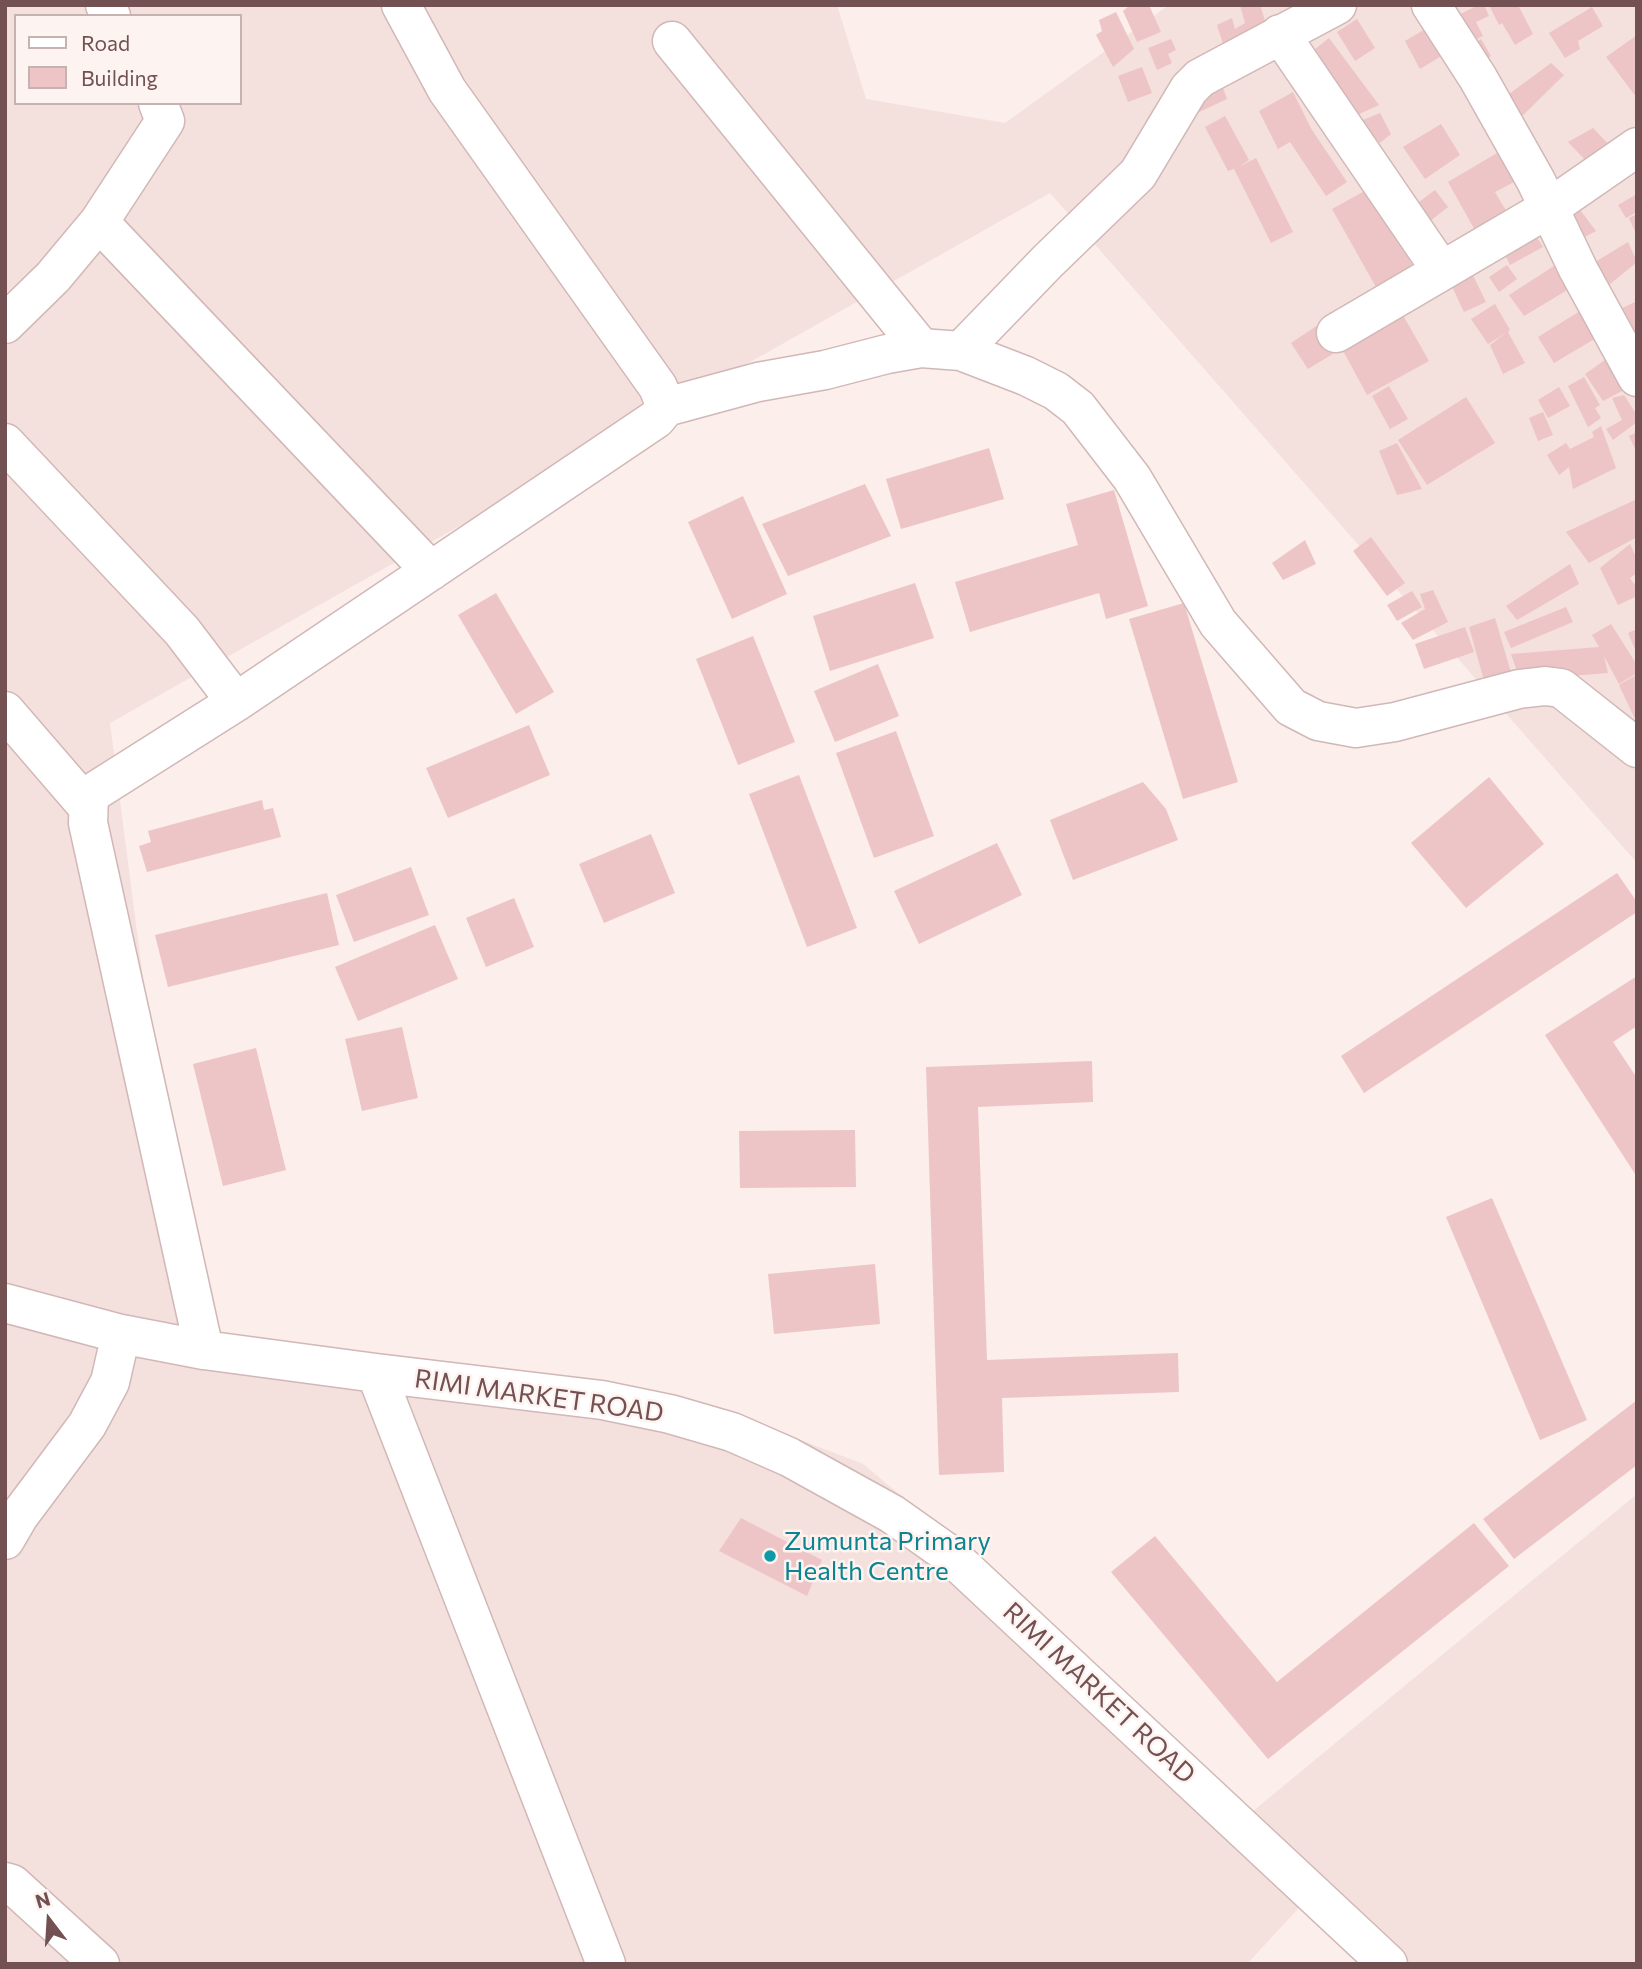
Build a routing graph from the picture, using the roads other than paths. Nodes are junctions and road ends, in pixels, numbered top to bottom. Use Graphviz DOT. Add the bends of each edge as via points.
graph roads {
  1 [pos="401,5"];
  2 [pos="1337,5"];
  3 [pos="1431,5"];
  4 [pos="1280,34"];
  5 [pos="672,41"];
  6 [pos="159,105"];
  7 [pos="1637,147"];
  8 [pos="1549,208"];
  9 [pos="99,222"];
  10 [pos="1441,271"];
  11 [pos="5,324"];
  12 [pos="1336,333"];
  13 [pos="921,348"];
  14 [pos="961,351"];
  15 [pos="1637,377"];
  16 [pos="666,407"];
  17 [pos="5,443"];
  18 [pos="431,571"];
  19 [pos="236,702"];
  20 [pos="5,711"];
  21 [pos="1637,748"];
  22 [pos="87,806"];
  23 [pos="5,1303"];
  24 [pos="121,1334"];
  25 [pos="204,1350"];
  26 [pos="376,1373"];
  27 [pos="5,1540"];
  28 [pos="5,1882"];
  29 [pos="100,1964"];
  30 [pos="606,1964"];
  31 [pos="1388,1964"];
  1 -- 16 [label="street" via="447,90 658,387"];
  2 -- 4 [label="street"];
  3 -- 8 [label="street" via="1478,78"];
  4 -- 10 [label="street"];
  4 -- 14 [label="street" via="1200,78 1138,174"];
  5 -- 13 [label="street"];
  6 -- 9 [label="street" via="165,121"];
  7 -- 8 [label="street"];
  8 -- 10 [label="street"];
  8 -- 15 [label="street"];
  9 -- 11 [label="street"];
  9 -- 18 [label="street"];
  10 -- 12 [label="street"];
  13 -- 14 [label="street"];
  13 -- 16 [label="street" via="758,382"];
  14 -- 21 [label="street" via="1026,376 1078,408 1132,478 1217,623 1291,707 1318,721 1356,727 1395,722 1519,689 1553,687 1576,698"];
  16 -- 18 [label="street" via="656,419"];
  17 -- 19 [label="street" via="182,631"];
  18 -- 19 [label="street"];
  19 -- 22 [label="street" via="89,795"];
  20 -- 22 [label="street"];
  22 -- 25 [label="street"];
  23 -- 24 [label="street, RIMI MARKET ROAD"];
  24 -- 25 [label="street, RIMI MARKET ROAD"];
  24 -- 27 [label="street" via="110,1382 88,1425"];
  25 -- 26 [label="street, RIMI MARKET ROAD"];
  26 -- 30 [label="street"];
  26 -- 31 [label="street, RIMI MARKET ROAD" via="602,1400 670,1414 732,1432 846,1487 950,1555"];
  28 -- 29 [label="street"];
}
